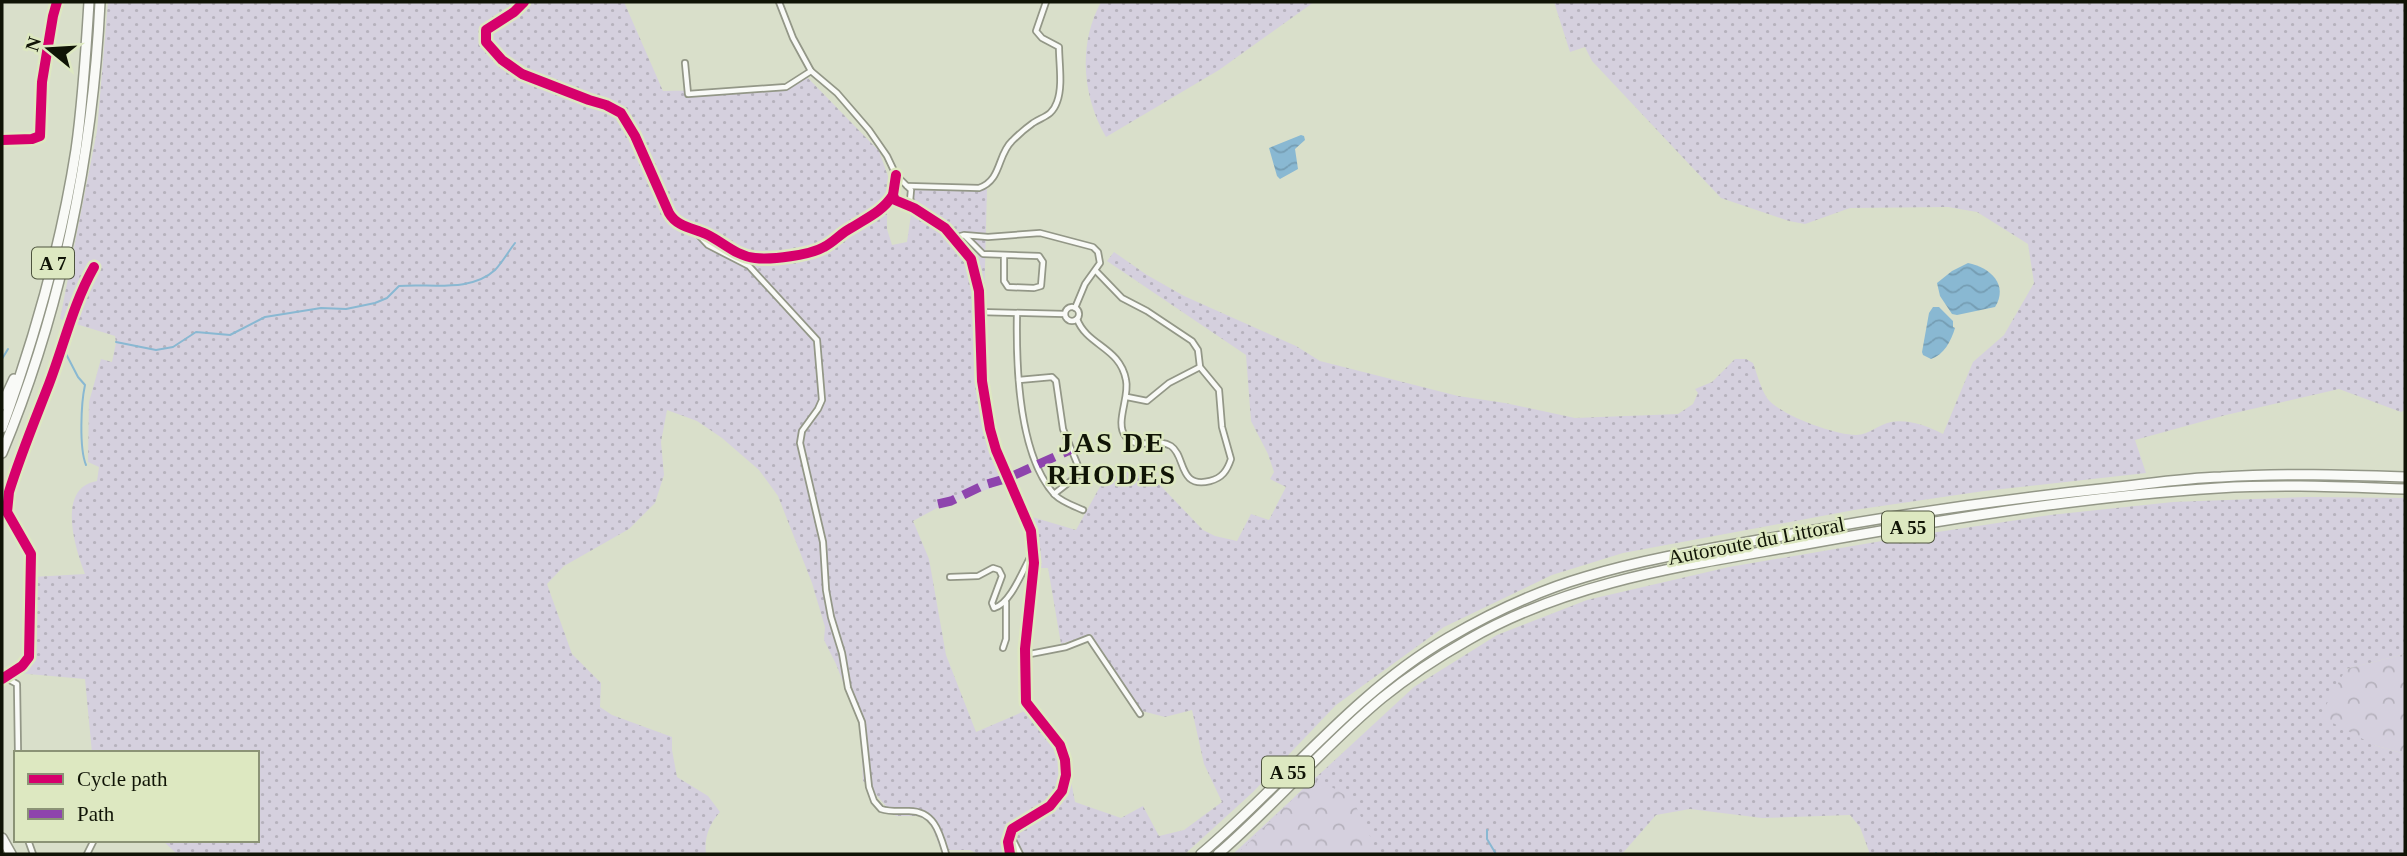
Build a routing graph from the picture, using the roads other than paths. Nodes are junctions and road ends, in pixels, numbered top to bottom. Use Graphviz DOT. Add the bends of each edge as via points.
graph roads {
  1 [pos="57,2"];
  2 [pos="89,2"];
  3 [pos="100,2"];
  4 [pos="524,2"];
  5 [pos="779,2"];
  6 [pos="1046,2"];
  7 [pos="685,63"];
  8 [pos="811,71"];
  9 [pos="82,92"];
  10 [pos="2,140"];
  11 [pos="896,175"];
  12 [pos="916,185"];
  13 [pos="906,186"];
  14 [pos="911,192"];
  15 [pos="894,195"];
  16 [pos="909,201"];
  17 [pos="902,204"];
  18 [pos="914,208"];
  19 [pos="694,230"];
  20 [pos="964,235"];
  21 [pos="712,237"];
  22 [pos="954,238"];
  23 [pos="708,245"];
  24 [pos="715,249"];
  25 [pos="731,250"];
  26 [pos="1004,255"];
  27 [pos="94,267"];
  28 [pos="1096,271"];
  29 [pos="1075,308"];
  30 [pos="979,312"];
  31 [pos="1017,313"];
  32 [pos="1065,314"];
  33 [pos="1077,319"];
  34 [pos="1200,367"];
  35 [pos="1019,380"];
  36 [pos="1127,397"];
  37 [pos="2,405"];
  38 [pos="6,429"];
  39 [pos="2,453"];
  40 [pos="2,460"];
  41 [pos="2405,477"];
  42 [pos="2405,489"];
  43 [pos="1054,494"];
  44 [pos="1083,510"];
  45 [pos="1034,551"];
  46 [pos="950,577"];
  47 [pos="1006,601"];
  48 [pos="1003,648"];
  49 [pos="1025,655"];
  50 [pos="4,679"];
  51 [pos="1140,713"];
  52 [pos="18,751"];
  53 [pos="1010,834"];
  54 [pos="2,838"];
  55 [pos="11,854"];
  56 [pos="946,854"];
  57 [pos="1010,854"];
  58 [pos="1020,854"];
  59 [pos="1201,854"];
  60 [pos="1219,854"];
  1 -- 10 [label="street" via="42,82 40,136"];
  2 -- 9 [label="highway, A 7"];
  3 -- 38 [label="highway, A 7" via="88,136 72,224 39,351"];
  4 -- 19 [label="street" via="486,30 486,42 522,74 621,113 672,218"];
  5 -- 8 [label="street"];
  6 -- 12 [label="street" via="1036,31 1059,47 1060,94 1049,116 1035,121 1010,143 996,174 978,188"];
  7 -- 8 [label="street" via="688,94 786,87"];
  8 -- 11 [label="street" via="869,130"];
  9 -- 37 [label="highway" via="44,284 19,367"];
  9 -- 38 [label="highway, A 7" via="56,250"];
  11 -- 13 [label="street"];
  11 -- 15 [label="street"];
  12 -- 13 [label="street"];
  12 -- 14 [label="street"];
  13 -- 14 [label="street"];
  13 -- 15 [label="street"];
  14 -- 16 [label="street"];
  15 -- 17 [label="street"];
  15 -- 25 [label="street" via="866,220 815,251 755,258"];
  16 -- 17 [label="street"];
  16 -- 18 [label="street"];
  17 -- 18 [label="street"];
  18 -- 22 [label="street"];
  19 -- 21 [label="street"];
  19 -- 23 [label="street"];
  20 -- 22 [label="street"];
  20 -- 26 [label="street" via="983,254"];
  20 -- 28 [label="street" via="1048,234 1096,249 1100,257"];
  21 -- 23 [label="street" via="707,239"];
  21 -- 25 [label="street"];
  22 -- 30 [label="street" via="976,273"];
  23 -- 24 [label="street"];
  24 -- 25 [label="street"];
  24 -- 56 [label="street" via="749,266 817,340 822,400 802,430 800,443 823,542 830,613 846,680 862,722 869,787 881,809 918,811 929,817"];
  26 -- 26 [label="street" via="1039,256 1043,262 1041,286 1008,287"];
  27 -- 50 [label="street" via="80,292 9,492 7,512 31,554 30,652 26,662"];
  28 -- 29 [label="street"];
  28 -- 34 [label="street" via="1122,298 1186,335 1198,350"];
  29 -- 32 [label="street"];
  29 -- 33 [label="street"];
  30 -- 31 [label="street"];
  30 -- 45 [label="street" via="990,429 1028,519"];
  31 -- 32 [label="street"];
  31 -- 35 [label="street"];
  32 -- 33 [label="street" via="1070,321"];
  33 -- 36 [label="street" via="1084,333 1115,356 1126,379"];
  34 -- 36 [label="street" via="1147,401"];
  34 -- 36 [label="street" via="1219,390 1222,427 1231,453 1228,467 1218,478 1195,481 1184,472 1176,450 1169,445 1138,444 1126,437 1121,420"];
  35 -- 43 [label="street" via="1028,439"];
  35 -- 43 [label="street" via="1052,377 1056,382 1063,429 1081,473"];
  38 -- 39 [label="highway, A 7"];
  38 -- 40 [label="highway"];
  41 -- 59 [label="highway, Autoroute du Littoral / A 55" via="2217,477 2042,495 1867,520 1585,577 1493,613 1410,663 1339,721"];
  42 -- 60 [label="highway, Autoroute du Littoral / A 55" via="2218,488 2050,506 1867,533 1583,590 1469,639 1403,681"];
  43 -- 44 [label="street"];
  45 -- 47 [label="street"];
  45 -- 49 [label="street"];
  46 -- 47 [label="street" via="978,576 996,568 1002,576 992,606 997,608"];
  47 -- 48 [label="street"];
  49 -- 51 [label="street" via="1093,640"];
  49 -- 53 [label="street" via="1027,705 1060,745 1066,775 1050,806 1017,824"];
  50 -- 52 [label="street" via="17,684"];
  53 -- 57 [label="street"];
  53 -- 58 [label="street"];
  54 -- 55 [label="highway"];
}
